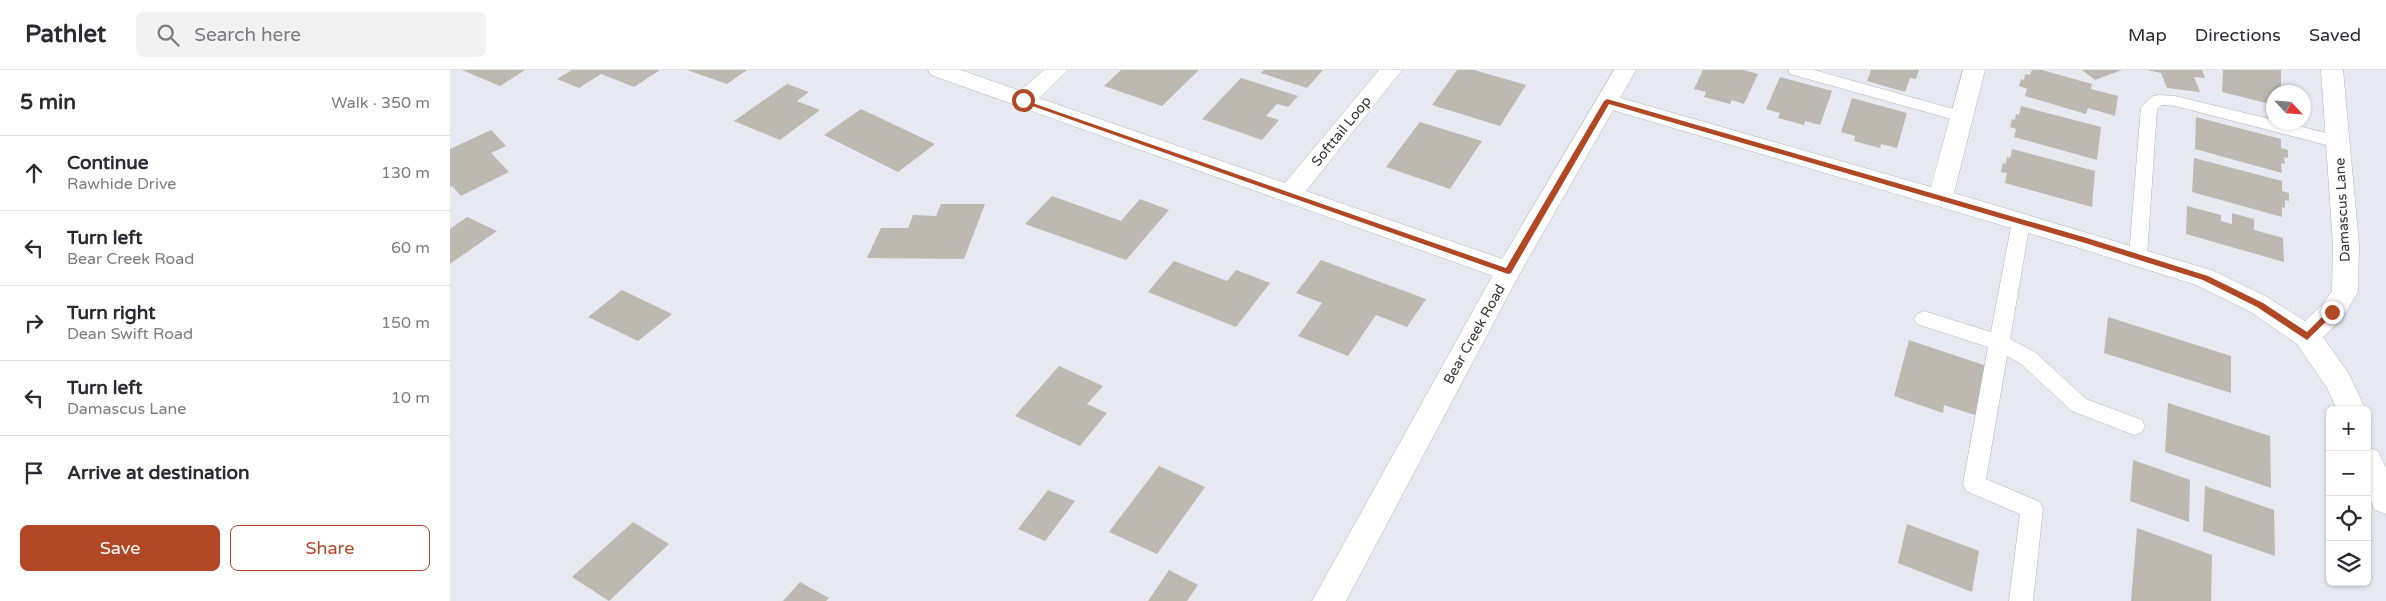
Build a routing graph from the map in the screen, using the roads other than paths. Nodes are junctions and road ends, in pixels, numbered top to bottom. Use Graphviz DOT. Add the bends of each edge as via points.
graph roads {
  1 [pos="938,70"];
  2 [pos="1057,70"];
  3 [pos="1391,70"];
  4 [pos="1625,70"];
  5 [pos="1796,70"];
  6 [pos="1974,70"];
  7 [pos="2332,70"];
  8 [pos="1816,72"];
  9 [pos="1023,100"];
  10 [pos="1607,101"];
  11 [pos="1962,117"];
  12 [pos="2338,142"];
  13 [pos="1291,193"];
  14 [pos="1940,199"];
  15 [pos="2020,222"];
  16 [pos="2138,256"];
  17 [pos="1508,271"];
  18 [pos="1924,319"];
  19 [pos="2307,336"];
  20 [pos="2000,342"];
  21 [pos="2350,406"];
  22 [pos="2134,426"];
  23 [pos="2371,468"];
  24 [pos="2386,500"];
  25 [pos="1329,601"];
  26 [pos="2021,601"];
  1 -- 9 [label="street"];
  2 -- 9 [label="street"];
  3 -- 13 [label="street, Softtail Loop"];
  4 -- 10 [label="street, Bear Creek Road"];
  5 -- 8 [label="lane"];
  6 -- 11 [label="street"];
  7 -- 12 [label="street, Damascus Lane"];
  8 -- 11 [label="lane"];
  9 -- 13 [label="street"];
  10 -- 14 [label="street"];
  10 -- 17 [label="street, Bear Creek Road"];
  11 -- 14 [label="street"];
  12 -- 16 [label="lane" via="2175,100 2159,100 2149,107"];
  12 -- 19 [label="street, Damascus Lane" via="2346,245 2345,292 2332,312"];
  13 -- 17 [label="street"];
  14 -- 15 [label="street"];
  15 -- 16 [label="street"];
  15 -- 20 [label="lane"];
  16 -- 19 [label="street" via="2205,278 2260,305"];
  17 -- 25 [label="street, Bear Creek Road"];
  18 -- 20 [label="lane"];
  19 -- 21 [label="street"];
  20 -- 22 [label="lane" via="2028,358 2079,405"];
  20 -- 26 [label="lane" via="1974,484 2032,508"];
  23 -- 24 [label="street"];
}
